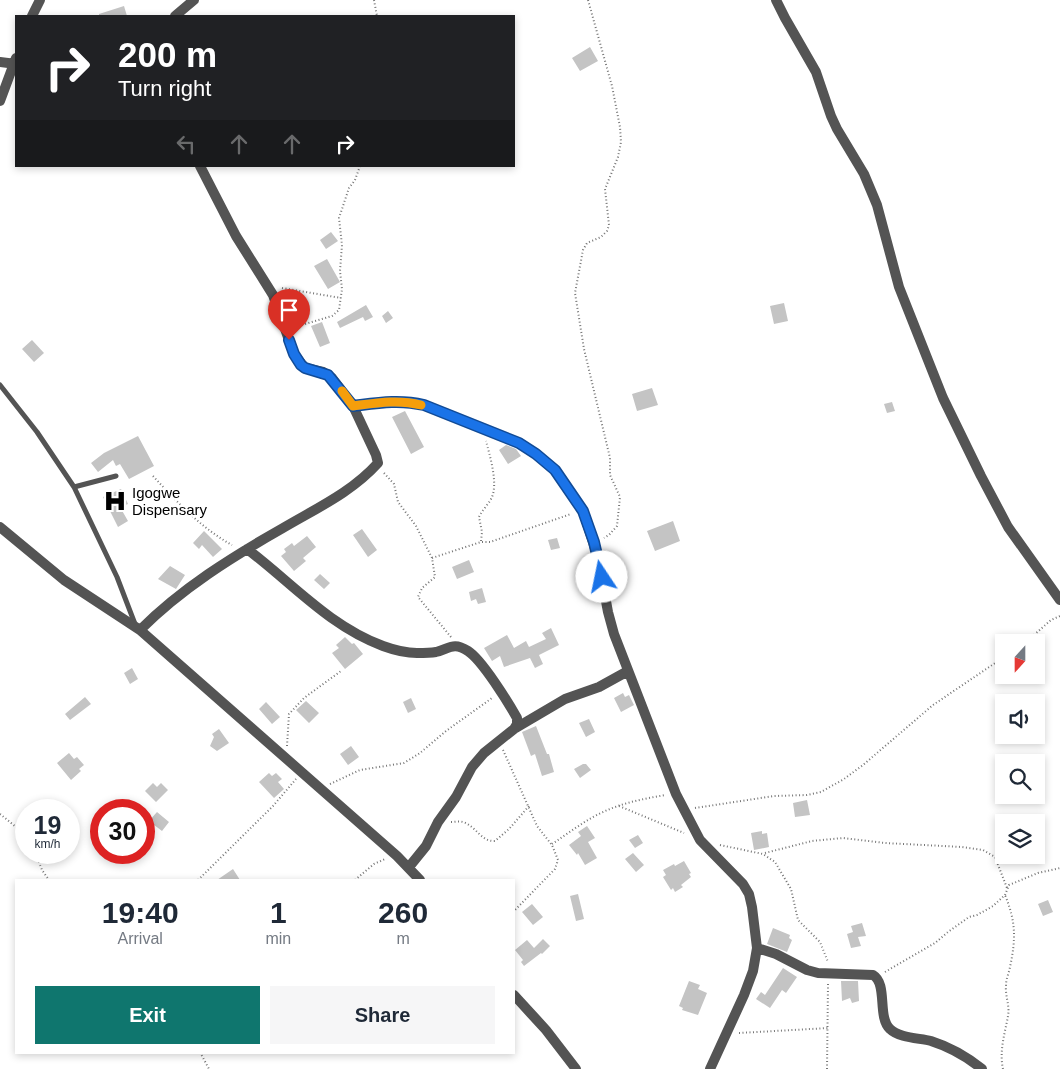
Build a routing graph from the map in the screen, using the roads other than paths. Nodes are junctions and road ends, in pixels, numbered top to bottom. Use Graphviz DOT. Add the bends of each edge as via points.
graph roads {
  1 [pos="40,0"];
  2 [pos="194,0"];
  3 [pos="776,0"];
  4 [pos="32,15"];
  5 [pos="176,15"];
  6 [pos="0,62"];
  7 [pos="15,62"];
  8 [pos="15,64"];
  9 [pos="0,101"];
  10 [pos="201,167"];
  11 [pos="0,385"];
  12 [pos="353,406"];
  13 [pos="116,476"];
  14 [pos="74,487"];
  15 [pos="0,527"];
  16 [pos="245,550"];
  17 [pos="1060,600"];
  18 [pos="138,628"];
  19 [pos="628,672"];
  20 [pos="514,729"];
  21 [pos="409,867"];
  22 [pos="419,879"];
  23 [pos="757,948"];
  24 [pos="515,996"];
  25 [pos="576,1069"];
  26 [pos="710,1069"];
  27 [pos="982,1069"];
  1 -- 4 [label="street"];
  2 -- 5 [label="street"];
  3 -- 17 [label="street" via="816,72 837,130 864,174 877,205 899,287 942,398 1008,527"];
  6 -- 7 [label="street"];
  8 -- 9 [label="street"];
  10 -- 12 [label="street" via="236,236 273,295 301,365 328,375"];
  11 -- 14 [label="lane"];
  12 -- 16 [label="street" via="378,464 345,493"];
  12 -- 19 [label="street" via="391,401 424,405 519,443 555,470 583,511 594,542 614,634"];
  13 -- 14 [label="lane"];
  14 -- 18 [label="lane"];
  15 -- 18 [label="street" via="64,580"];
  16 -- 18 [label="street" via="190,586"];
  16 -- 20 [label="street" via="325,614 382,646 414,654 453,646 466,649 517,718"];
  18 -- 21 [label="street"];
  19 -- 20 [label="street" via="566,699"];
  19 -- 23 [label="street" via="676,794 700,840 749,894"];
  20 -- 21 [label="street" via="472,767 426,846"];
  21 -- 22 [label="street"];
  23 -- 26 [label="street" via="750,983"];
  23 -- 27 [label="street" via="818,974 869,974 876,977 889,1029 958,1052"];
  24 -- 25 [label="street"];
}
